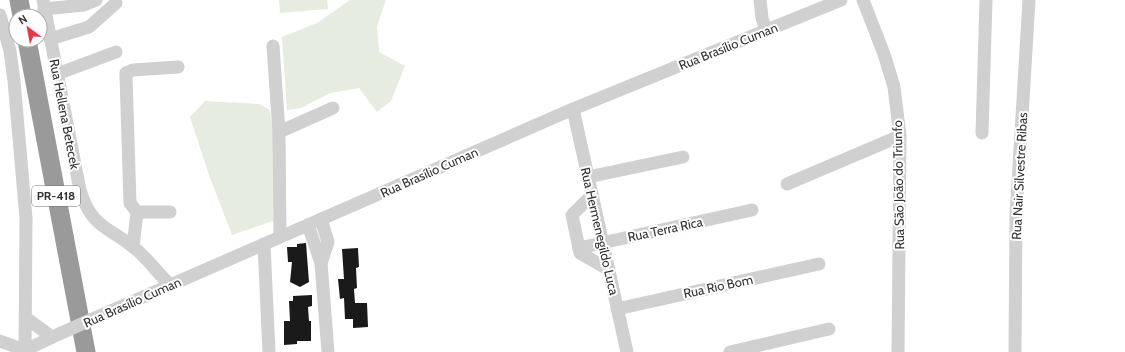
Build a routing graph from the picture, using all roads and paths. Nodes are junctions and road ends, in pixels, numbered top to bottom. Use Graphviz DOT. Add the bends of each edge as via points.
graph roads {
  1 [pos="96,0"];
  2 [pos="760,0"];
  3 [pos="841,0"];
  4 [pos="863,0"];
  5 [pos="986,0"];
  6 [pos="1029,0"];
  7 [pos="116,3"];
  8 [pos="43,5"];
  9 [pos="0,15"];
  10 [pos="766,30"];
  11 [pos="50,39"];
  12 [pos="273,46"];
  13 [pos="29,48"];
  14 [pos="116,52"];
  15 [pos="178,67"];
  16 [pos="57,74"];
  17 [pos="333,108"];
  18 [pos="573,109"];
  19 [pos="279,132"];
  20 [pos="982,134"];
  21 [pos="900,136"];
  22 [pos="683,156"];
  23 [pos="588,177"];
  24 [pos="787,184"];
  25 [pos="592,195"];
  26 [pos="752,210"];
  27 [pos="137,212"];
  28 [pos="170,212"];
  29 [pos="321,219"];
  30 [pos="308,225"];
  31 [pos="280,237"];
  32 [pos="603,243"];
  33 [pos="264,244"];
  34 [pos="133,247"];
  35 [pos="579,248"];
  36 [pos="321,264"];
  37 [pos="819,264"];
  38 [pos="608,269"];
  39 [pos="170,285"];
  40 [pos="618,309"];
  41 [pos="26,318"];
  42 [pos="829,329"];
  43 [pos="56,336"];
  44 [pos="0,341"];
  45 [pos="24,351"];
  46 [pos="86,352"];
  47 [pos="269,352"];
  48 [pos="328,352"];
  49 [pos="627,352"];
  50 [pos="730,352"];
  51 [pos="898,352"];
  52 [pos="1015,352"];
  1 -- 8 [label="street" via="84,5"];
  2 -- 10 [label="street"];
  3 -- 10 [label="street, Rua Brasílio Cuman"];
  4 -- 21 [label="street, Rua São João do Triunfo" via="894,87"];
  5 -- 20 [label="street"];
  6 -- 52 [label="street, Rua Nair Silvestre Ribas" via="1017,201"];
  7 -- 11 [label="street" via="89,27"];
  8 -- 11 [label="street, Rua Hellena Betecek"];
  9 -- 41 [label="street" via="10,51 19,133 26,218"];
  10 -- 18 [label="street, Rua Brasílio Cuman"];
  11 -- 16 [label="street, Rua Hellena Betecek"];
  12 -- 19 [label="street"];
  13 -- 46 [label="highway, PR-418"];
  14 -- 16 [label="street"];
  15 -- 27 [label="street" via="133,70 126,73 130,203"];
  16 -- 34 [label="street, Rua Hellena Betecek" via="80,190 87,208 100,225"];
  17 -- 19 [label="street"];
  18 -- 23 [label="street, Rua Hermenegildo Luca"];
  18 -- 29 [label="street, Rua Brasílio Cuman"];
  19 -- 31 [label="street"];
  21 -- 24 [label="street"];
  21 -- 51 [label="street, Rua São João do Triunfo"];
  22 -- 23 [label="street"];
  23 -- 25 [label="street, Rua Hermenegildo Luca"];
  25 -- 32 [label="street, Rua Hermenegildo Luca"];
  25 -- 35 [label="street" via="572,215"];
  26 -- 32 [label="street, Rua Terra Rica"];
  27 -- 28 [label="street"];
  27 -- 34 [label="street"];
  29 -- 30 [label="street, Rua Brasílio Cuman"];
  29 -- 36 [label="street" via="328,242"];
  30 -- 31 [label="street, Rua Brasílio Cuman"];
  30 -- 36 [label="street"];
  31 -- 33 [label="street, Rua Brasílio Cuman"];
  32 -- 35 [label="street, Rua Terra Rica"];
  32 -- 38 [label="street, Rua Hermenegildo Luca"];
  33 -- 39 [label="street, Rua Brasílio Cuman"];
  33 -- 47 [label="street"];
  34 -- 39 [label="street, Rua Hellena Betecek"];
  35 -- 38 [label="street" via="580,254"];
  36 -- 48 [label="street"];
  37 -- 40 [label="street, Rua Rio Bom"];
  38 -- 40 [label="street, Rua Hermenegildo Luca"];
  39 -- 43 [label="street, Rua Brasílio Cuman, bridge"];
  40 -- 49 [label="street, Rua Hermenegildo Luca"];
  41 -- 43 [label="street"];
  41 -- 45 [label="street"];
  42 -- 50 [label="street"];
  43 -- 45 [label="street, Rua Brasílio Cuman"];
  44 -- 45 [label="street"];
}
